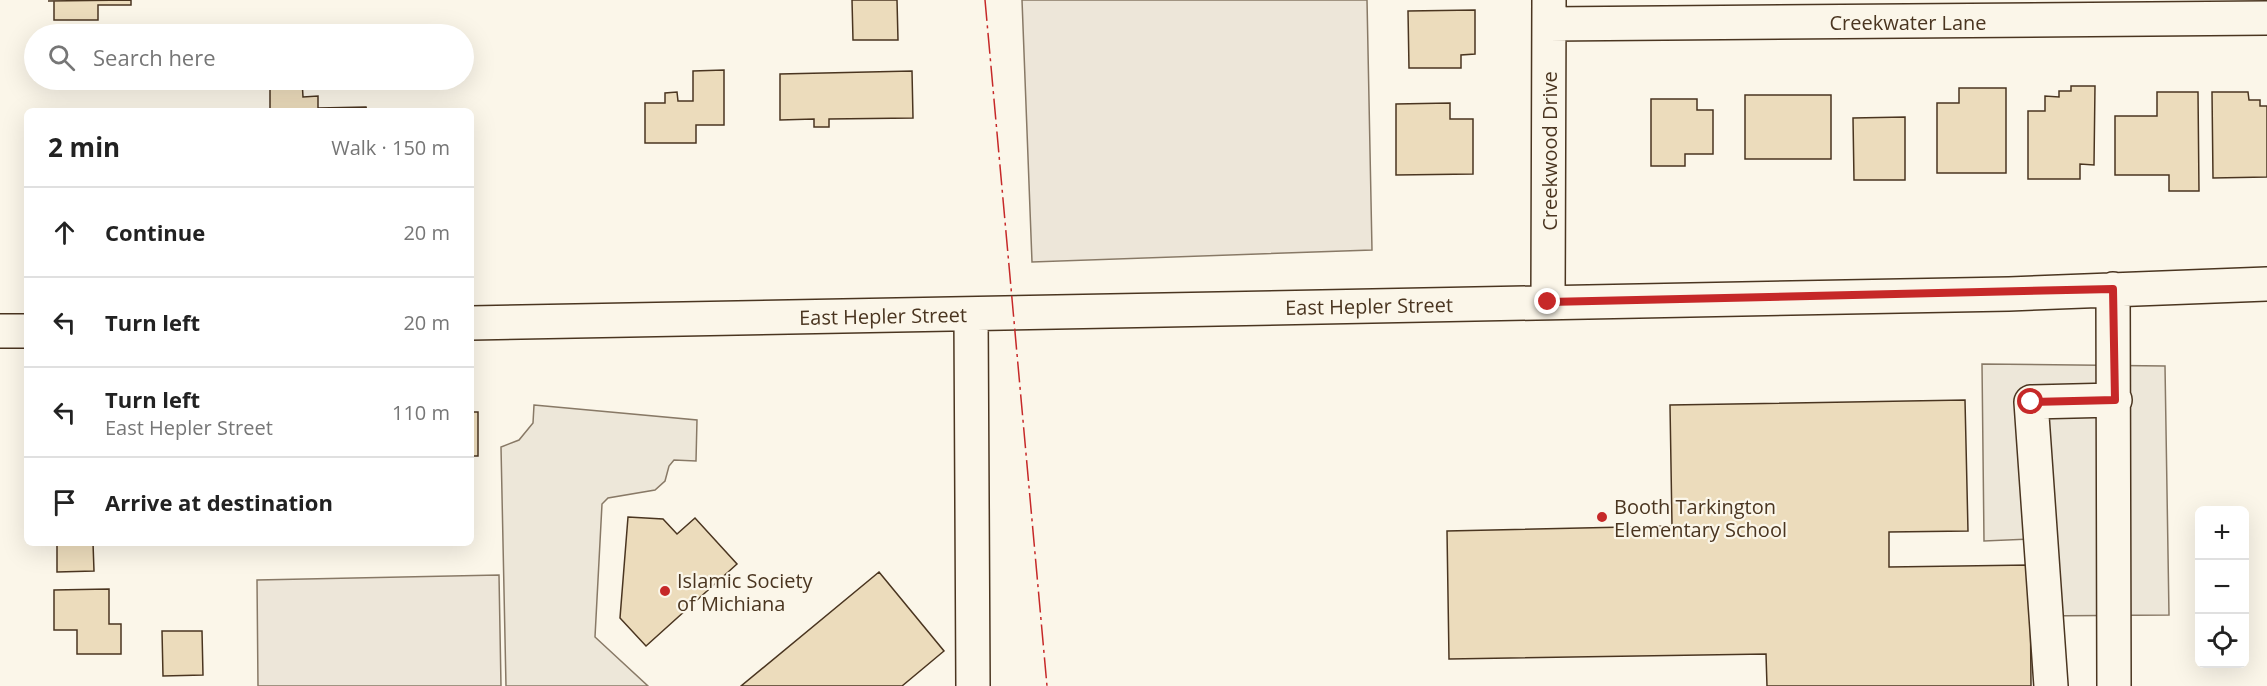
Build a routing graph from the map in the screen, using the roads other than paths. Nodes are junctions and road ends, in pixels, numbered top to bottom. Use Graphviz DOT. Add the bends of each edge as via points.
graph roads {
  1 [pos="1946,11"];
  2 [pos="1549,12"];
  3 [pos="2267,18"];
  4 [pos="2267,284"];
  5 [pos="2113,289"];
  6 [pos="1548,302"];
  7 [pos="971,315"];
  8 [pos="474,323"];
  9 [pos="24,331"];
  10 [pos="0,332"];
  11 [pos="2115,400"];
  12 [pos="973,686"];
  13 [pos="2051,686"];
  14 [pos="2114,686"];
  1 -- 2 [label="street, Creekwater Lane"];
  1 -- 3 [label="street, Creekwater Lane"];
  2 -- 6 [label="street, Creekwood Drive"];
  4 -- 5 [label="street, East Hepler Street"];
  5 -- 6 [label="street, East Hepler Street"];
  5 -- 11 [label="street"];
  6 -- 7 [label="street, East Hepler Street"];
  7 -- 8 [label="street, East Hepler Street"];
  7 -- 12 [label="street"];
  9 -- 10 [label="street"];
  11 -- 13 [label="street" via="2031,402"];
  11 -- 14 [label="street"];
}
